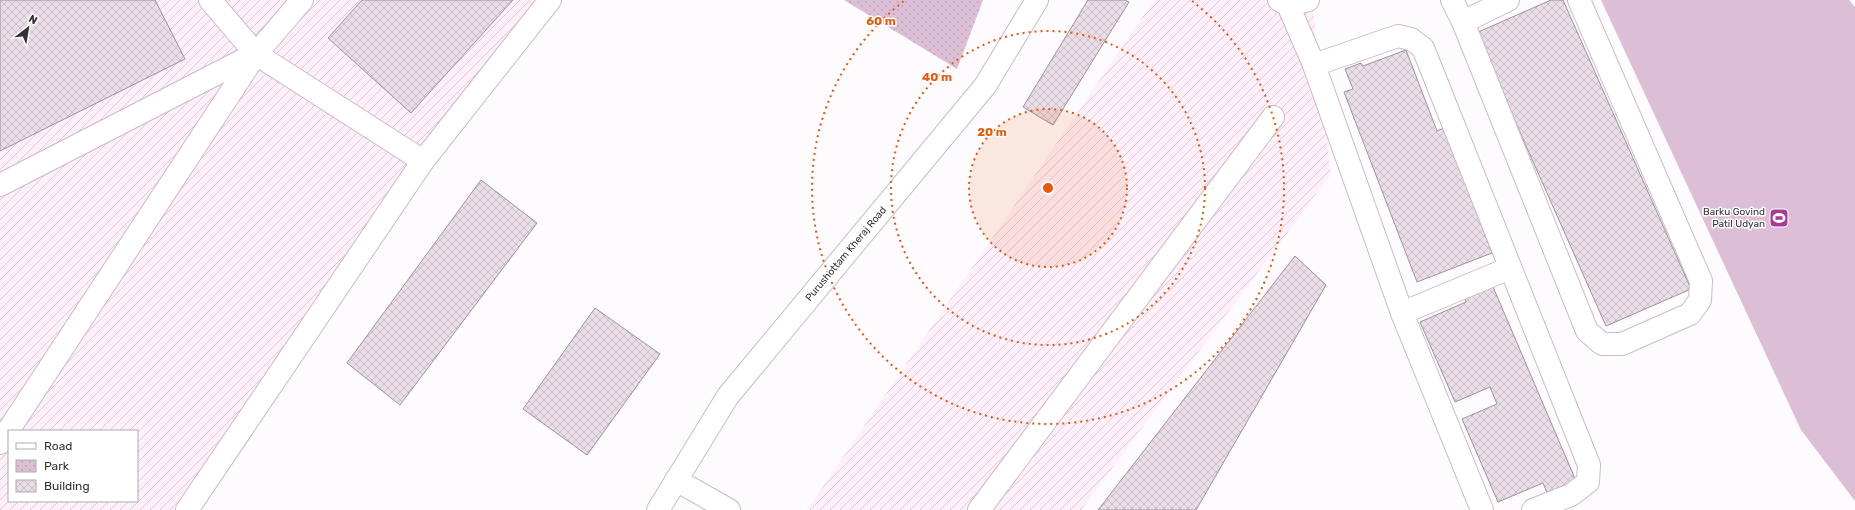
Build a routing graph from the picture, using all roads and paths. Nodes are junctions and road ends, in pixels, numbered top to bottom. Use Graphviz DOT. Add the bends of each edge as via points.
graph roads {
  1 [pos="210,0"];
  2 [pos="302,0"];
  3 [pos="550,0"];
  4 [pos="1037,0"];
  5 [pos="1452,0"];
  6 [pos="1508,0"];
  7 [pos="1579,0"];
  8 [pos="1292,2"];
  9 [pos="1463,22"];
  10 [pos="256,54"];
  11 [pos="1314,65"];
  12 [pos="1273,116"];
  13 [pos="423,161"];
  14 [pos="0,185"];
  15 [pos="1510,268"];
  16 [pos="1402,313"];
  17 [pos="9,430"];
  18 [pos="8,431"];
  19 [pos="0,443"];
  20 [pos="676,480"];
  21 [pos="187,510"];
  22 [pos="658,510"];
  23 [pos="729,510"];
  24 [pos="979,510"];
  25 [pos="1482,510"];
  26 [pos="1533,510"];
  1 -- 10 [label="street"];
  2 -- 10 [label="street"];
  3 -- 13 [label="street"];
  4 -- 20 [label="street, Purushottam Kheraj Road" via="985,86 728,396"];
  5 -- 9 [label="street"];
  6 -- 9 [label="street"];
  7 -- 9 [label="street" via="1701,281 1700,300 1690,314 1622,344 1602,344 1587,331"];
  8 -- 11 [label="street"];
  10 -- 13 [label="street"];
  10 -- 14 [label="street"];
  10 -- 17 [label="street"];
  11 -- 15 [label="street" via="1398,36 1411,39 1423,48"];
  11 -- 16 [label="street"];
  12 -- 24 [label="street"];
  13 -- 21 [label="street"];
  15 -- 16 [label="street"];
  15 -- 26 [label="street" via="1589,465 1588,482 1571,495"];
  16 -- 25 [label="street"];
  18 -- 19 [label="street"];
  20 -- 22 [label="street, Purushottam Kheraj Road"];
  20 -- 23 [label="street"];
}
